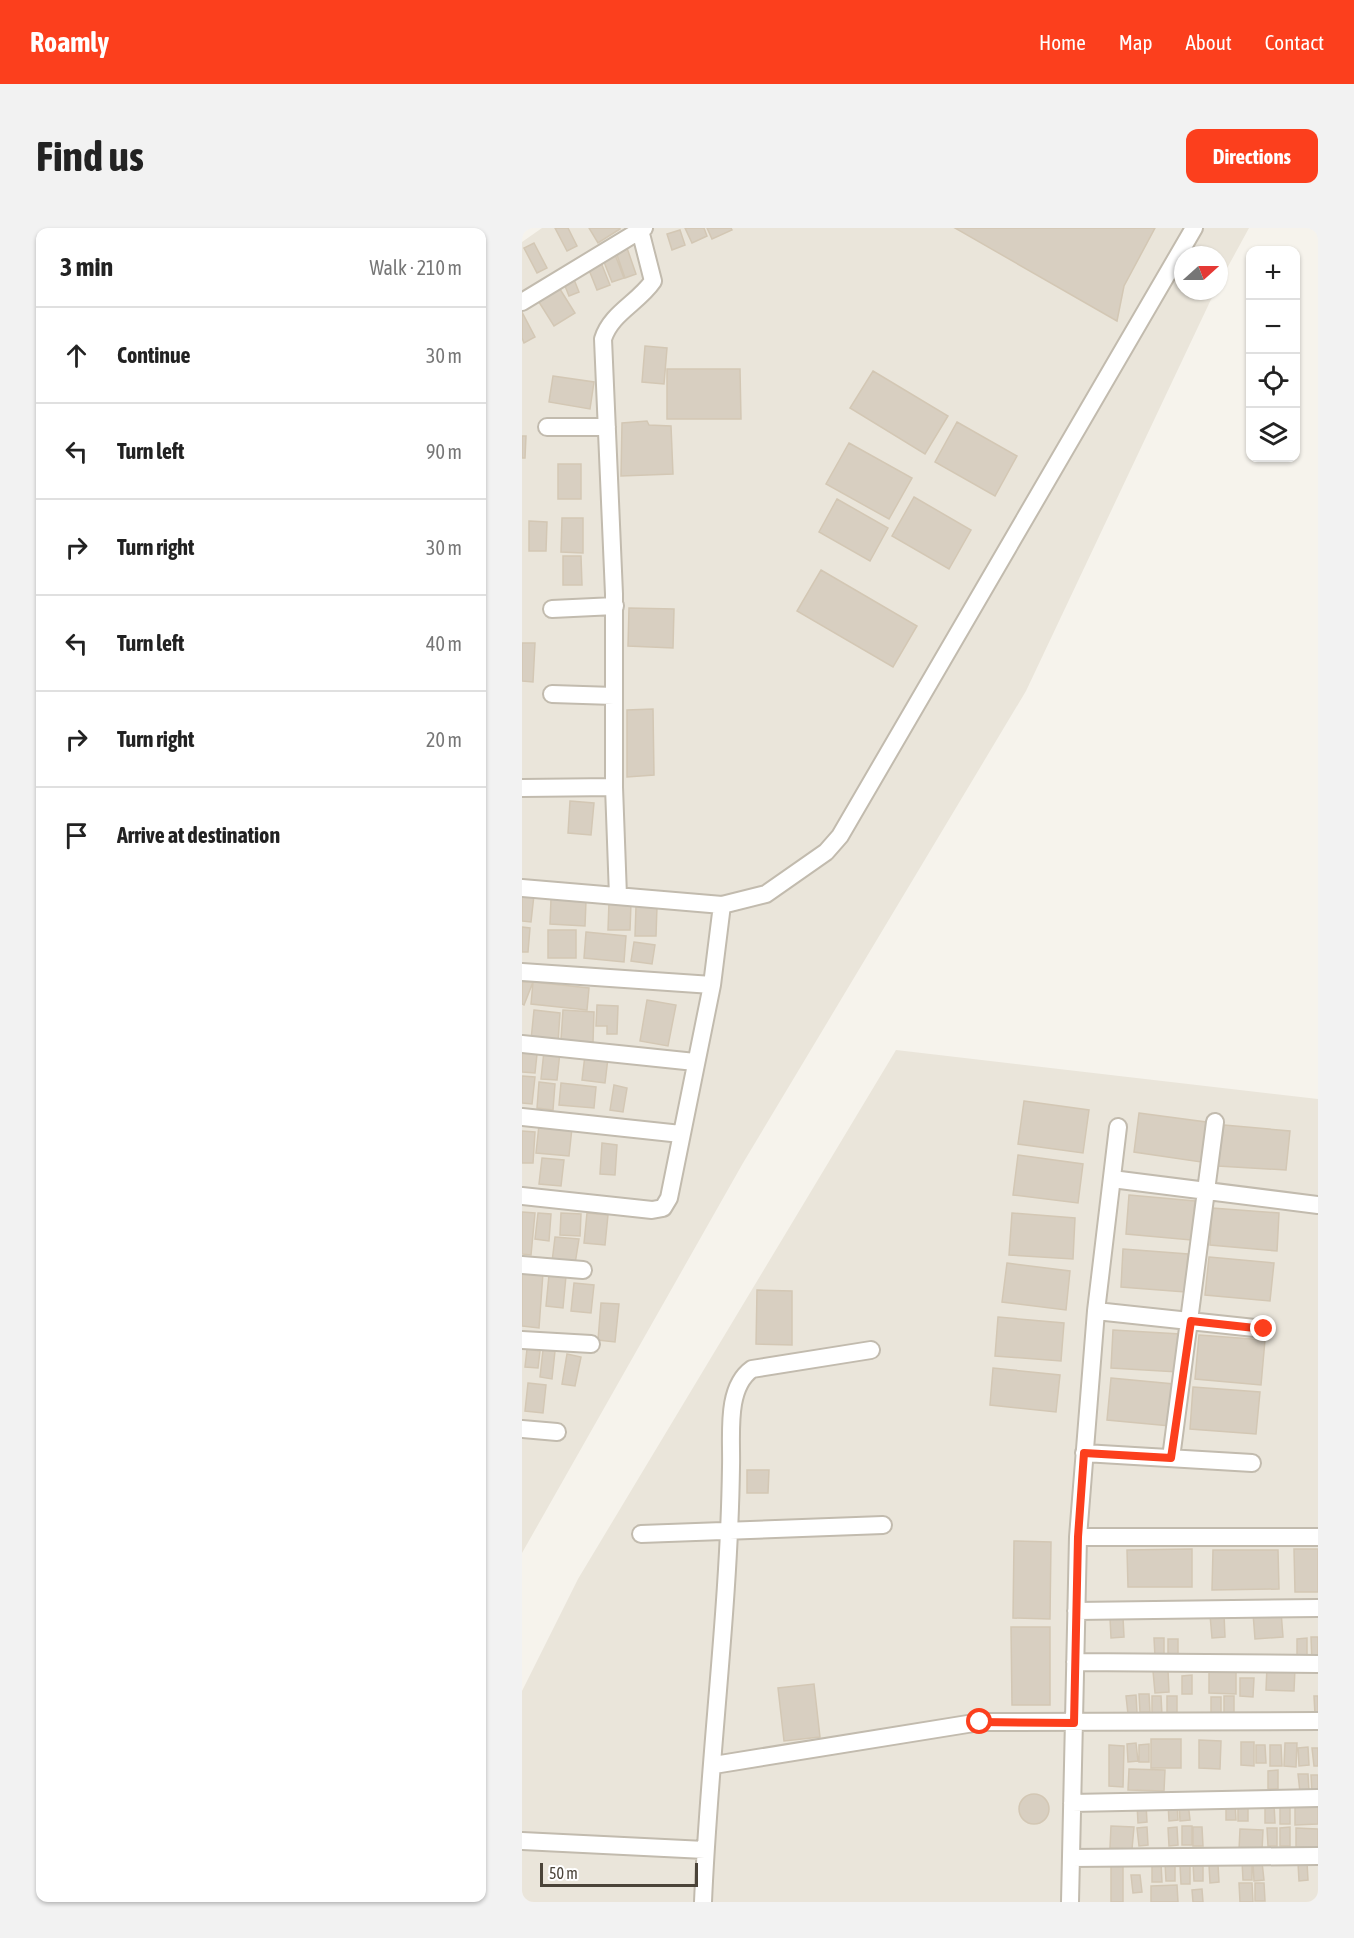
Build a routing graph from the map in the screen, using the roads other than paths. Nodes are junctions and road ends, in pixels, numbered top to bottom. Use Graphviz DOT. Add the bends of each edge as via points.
graph roads {
  1 [pos="1194,228"];
  2 [pos="642,229"];
  3 [pos="522,302"];
  4 [pos="547,427"];
  5 [pos="607,427"];
  6 [pos="615,606"];
  7 [pos="552,609"];
  8 [pos="552,694"];
  9 [pos="614,696"];
  10 [pos="614,787"];
  11 [pos="522,788"];
  12 [pos="522,888"];
  13 [pos="618,896"];
  14 [pos="722,905"];
  15 [pos="522,972"];
  16 [pos="712,985"];
  17 [pos="522,1044"];
  18 [pos="695,1062"];
  19 [pos="522,1117"];
  20 [pos="1215,1122"];
  21 [pos="1118,1127"];
  22 [pos="681,1134"];
  23 [pos="1112,1179"];
  24 [pos="1207,1191"];
  25 [pos="522,1196"];
  26 [pos="1318,1205"];
  27 [pos="522,1265"];
  28 [pos="584,1270"];
  29 [pos="1096,1311"];
  30 [pos="1191,1321"];
  31 [pos="1264,1329"];
  32 [pos="522,1340"];
  33 [pos="591,1344"];
  34 [pos="871,1350"];
  35 [pos="522,1429"];
  36 [pos="557,1432"];
  37 [pos="1084,1453"];
  38 [pos="1171,1458"];
  39 [pos="1252,1463"];
  40 [pos="883,1525"];
  41 [pos="730,1533"];
  42 [pos="641,1534"];
  43 [pos="1078,1537"];
  44 [pos="1318,1537"];
  45 [pos="1318,1608"];
  46 [pos="1076,1611"];
  47 [pos="1075,1662"];
  48 [pos="1318,1664"];
  49 [pos="1318,1721"];
  50 [pos="1074,1723"];
  51 [pos="714,1765"];
  52 [pos="1318,1798"];
  53 [pos="1072,1803"];
  54 [pos="522,1841"];
  55 [pos="705,1850"];
  56 [pos="1318,1856"];
  57 [pos="1071,1858"];
  58 [pos="703,1902"];
  59 [pos="1070,1902"];
  1 -- 14 [label="street" via="840,836 826,852 766,894"];
  2 -- 3 [label="street"];
  2 -- 5 [label="street" via="653,281 645,293 613,318 603,339"];
  4 -- 5 [label="street"];
  5 -- 6 [label="street"];
  6 -- 7 [label="street"];
  6 -- 9 [label="street"];
  8 -- 9 [label="street"];
  9 -- 10 [label="street"];
  10 -- 11 [label="street"];
  10 -- 13 [label="street"];
  12 -- 13 [label="street"];
  13 -- 14 [label="street"];
  14 -- 16 [label="street"];
  15 -- 16 [label="street"];
  16 -- 18 [label="street"];
  17 -- 18 [label="street"];
  18 -- 22 [label="street"];
  19 -- 22 [label="street"];
  20 -- 24 [label="street"];
  21 -- 23 [label="street"];
  22 -- 25 [label="street" via="669,1198 663,1208"];
  23 -- 24 [label="street"];
  23 -- 29 [label="street"];
  24 -- 26 [label="street"];
  24 -- 30 [label="street"];
  27 -- 28 [label="street"];
  29 -- 30 [label="street"];
  29 -- 37 [label="street"];
  30 -- 31 [label="street"];
  30 -- 38 [label="street"];
  32 -- 33 [label="street"];
  34 -- 41 [label="street" via="752,1369 741,1376 732,1415"];
  35 -- 36 [label="street"];
  37 -- 38 [label="street"];
  37 -- 43 [label="street"];
  38 -- 39 [label="street"];
  40 -- 41 [label="street"];
  41 -- 42 [label="street"];
  41 -- 51 [label="street"];
  43 -- 44 [label="street"];
  43 -- 46 [label="street"];
  45 -- 46 [label="street"];
  46 -- 47 [label="street"];
  47 -- 48 [label="street"];
  47 -- 50 [label="street"];
  49 -- 50 [label="street"];
  50 -- 51 [label="street" via="980,1722"];
  50 -- 53 [label="street"];
  51 -- 55 [label="street"];
  52 -- 53 [label="street"];
  53 -- 57 [label="street"];
  54 -- 55 [label="street"];
  55 -- 58 [label="street"];
  56 -- 57 [label="street"];
  57 -- 59 [label="street"];
}
